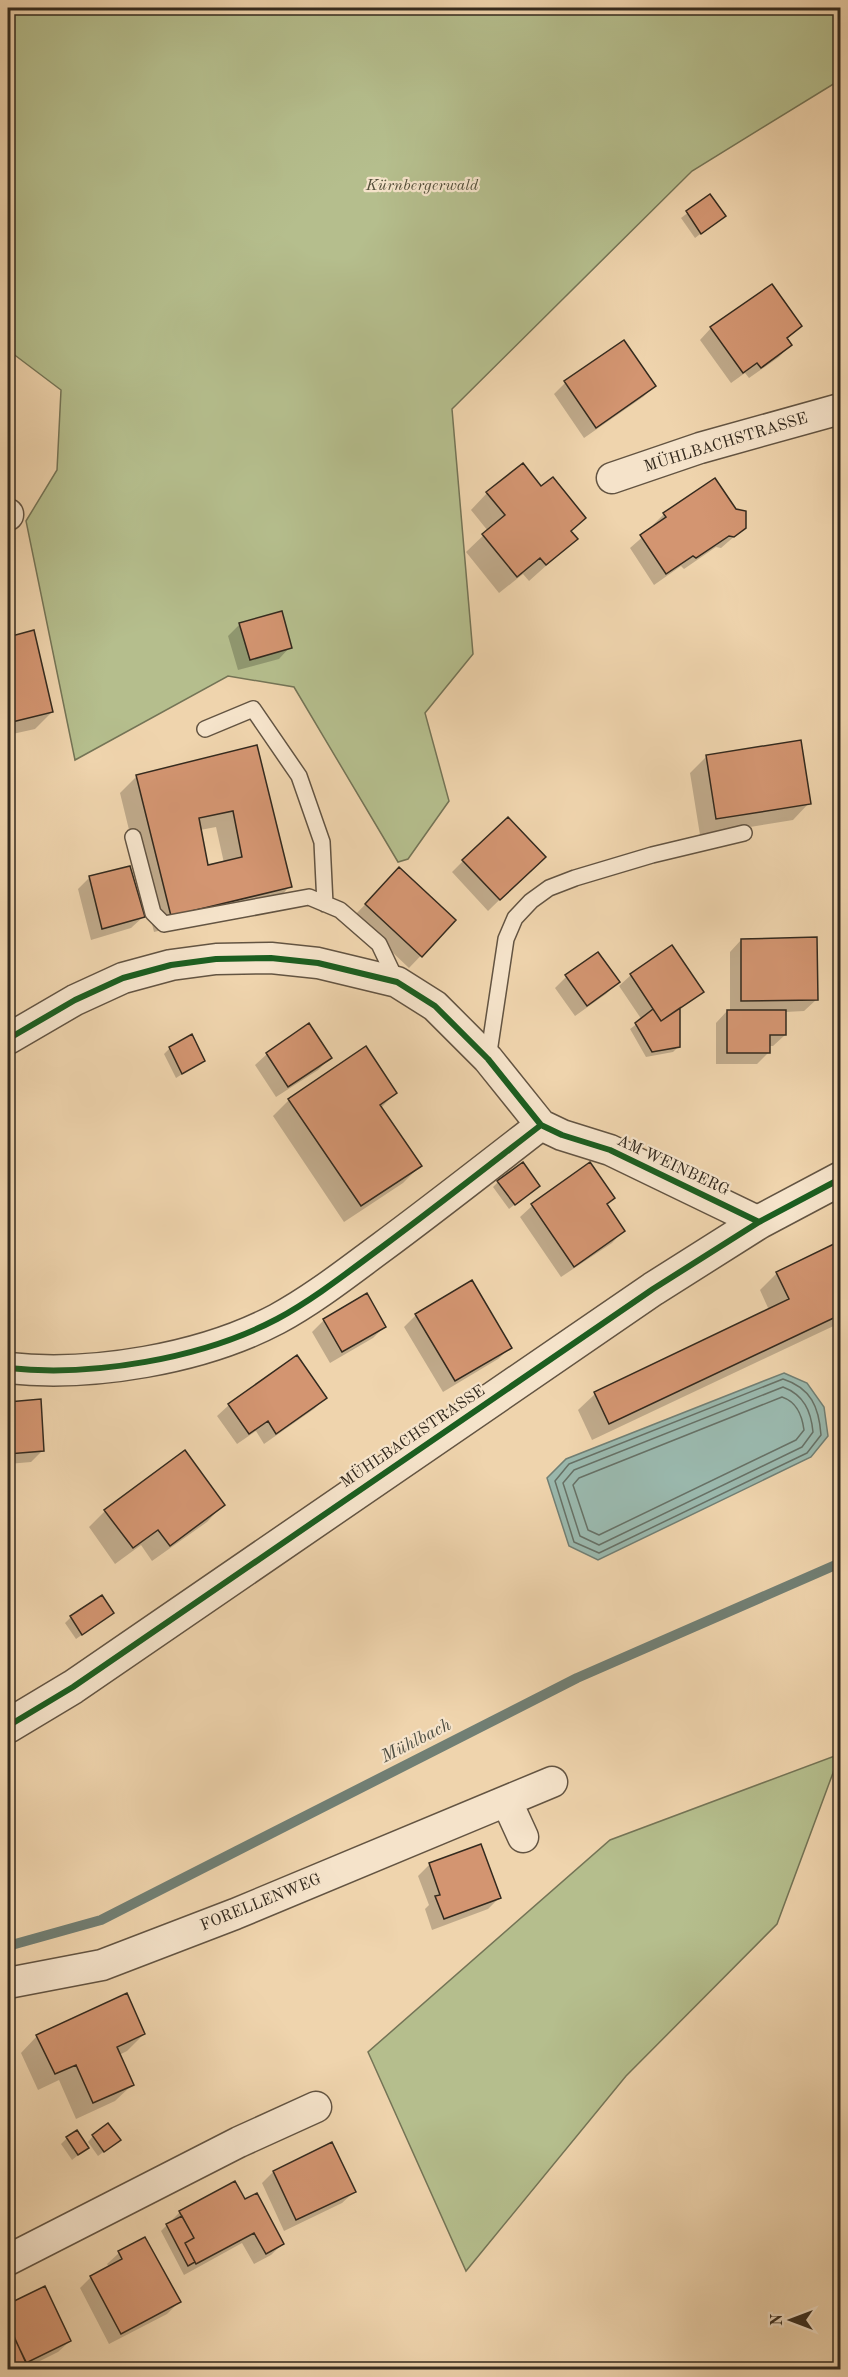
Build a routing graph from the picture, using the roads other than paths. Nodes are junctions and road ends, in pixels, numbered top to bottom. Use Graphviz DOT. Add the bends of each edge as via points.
graph roads {
  1 [pos="840,409"];
  2 [pos="612,478"];
  3 [pos="205,729"];
  4 [pos="744,833"];
  5 [pos="133,837"];
  6 [pos="325,904"];
  7 [pos="397,982"];
  8 [pos="8,1039"];
  9 [pos="488,1059"];
  10 [pos="541,1125"];
  11 [pos="840,1179"];
  12 [pos="759,1222"];
  13 [pos="8,1368"];
  14 [pos="8,1726"];
  15 [pos="552,1782"];
  16 [pos="507,1802"];
  17 [pos="523,1837"];
  18 [pos="8,1983"];
  19 [pos="316,2107"];
  20 [pos="8,2260"];
  1 -- 2 [label="street, MÜHLBACHSTRASSE" via="700,448"];
  3 -- 6 [label="lane" via="253,709 299,776 322,842"];
  4 -- 9 [label="lane" via="575,878 549,888 531,902 515,918 506,939"];
  5 -- 6 [label="lane" via="153,913 164,924 309,897"];
  6 -- 7 [label="lane" via="340,910 379,944"];
  7 -- 8 [label="street, AM WEINBERG" via="318,963 271,958 171,965 123,978 75,1000"];
  7 -- 9 [label="street, AM WEINBERG" via="435,1006"];
  9 -- 10 [label="street, AM WEINBERG"];
  10 -- 12 [label="street, AM WEINBERG" via="610,1150"];
  10 -- 13 [label="street" via="328,1287 237,1337 189,1352 80,1371"];
  11 -- 12 [label="street, MÜHLBACHSTRASSE"];
  12 -- 14 [label="street, MÜHLBACHSTRASSE" via="643,1296 73,1687"];
  15 -- 16 [label="street, FORELLENWEG"];
  16 -- 17 [label="street"];
  16 -- 18 [label="street, FORELLENWEG" via="102,1965"];
  19 -- 20 [label="street"];
}
